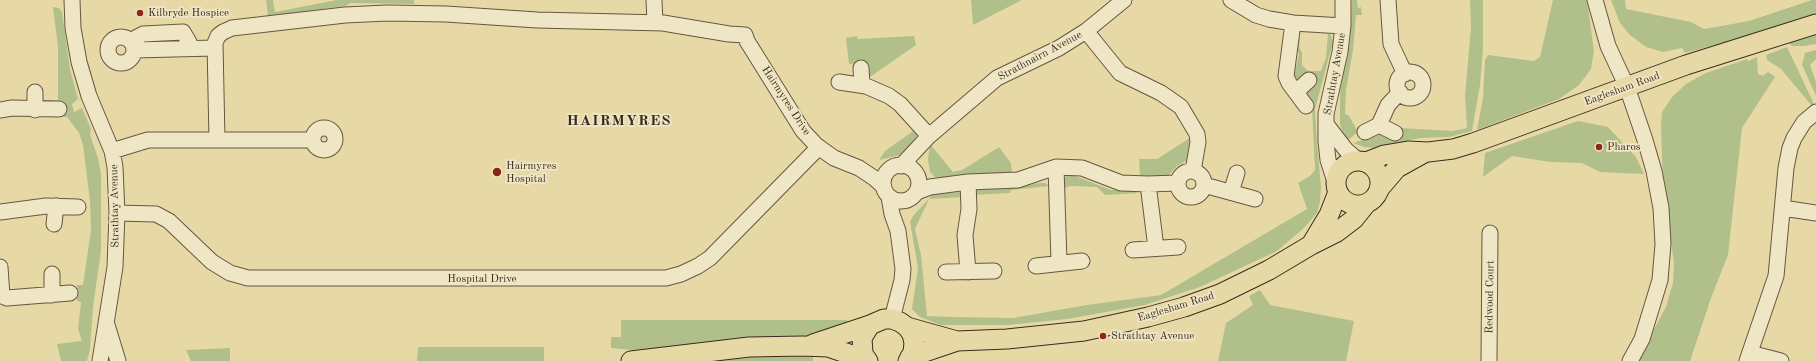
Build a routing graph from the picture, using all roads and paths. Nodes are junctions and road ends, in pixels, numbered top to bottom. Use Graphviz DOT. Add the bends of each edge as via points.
graph roads {
  1 [pos="72,0"];
  2 [pos="654,0"];
  3 [pos="1231,0"];
  4 [pos="1343,0"];
  5 [pos="1388,0"];
  6 [pos="1594,0"];
  7 [pos="1116,3"];
  8 [pos="655,23"];
  9 [pos="1293,23"];
  10 [pos="1816,24"];
  11 [pos="1343,26"];
  12 [pos="1086,31"];
  13 [pos="132,46"];
  14 [pos="215,48"];
  15 [pos="861,68"];
  16 [pos="1405,74"];
  17 [pos="1309,80"];
  18 [pos="839,82"];
  19 [pos="862,85"];
  20 [pos="1627,87"];
  21 [pos="35,92"];
  22 [pos="1296,92"];
  23 [pos="1400,92"];
  24 [pos="1306,106"];
  25 [pos="59,109"];
  26 [pos="0,110"];
  27 [pos="35,110"];
  28 [pos="1816,112"];
  29 [pos="1326,124"];
  30 [pos="1379,125"];
  31 [pos="1366,132"];
  32 [pos="1395,133"];
  33 [pos="217,140"];
  34 [pos="312,140"];
  35 [pos="925,141"];
  36 [pos="819,147"];
  37 [pos="112,151"];
  38 [pos="1428,152"];
  39 [pos="1362,162"];
  40 [pos="1056,167"];
  41 [pos="859,168"];
  42 [pos="895,168"];
  43 [pos="1193,171"];
  44 [pos="1237,173"];
  45 [pos="917,174"];
  46 [pos="968,182"];
  47 [pos="1178,182"];
  48 [pos="1148,184"];
  49 [pos="942,185"];
  50 [pos="1204,185"];
  51 [pos="1337,189"];
  52 [pos="1379,189"];
  53 [pos="886,192"];
  54 [pos="1231,192"];
  55 [pos="913,196"];
  56 [pos="1255,199"];
  57 [pos="1366,204"];
  58 [pos="56,206"];
  59 [pos="78,207"];
  60 [pos="1783,208"];
  61 [pos="0,212"];
  62 [pos="117,213"];
  63 [pos="1816,213"];
  64 [pos="54,224"];
  65 [pos="898,231"];
  66 [pos="1490,233"];
  67 [pos="1311,245"];
  68 [pos="1178,247"];
  69 [pos="1156,248"];
  70 [pos="1133,250"];
  71 [pos="1082,261"];
  72 [pos="1060,262"];
  73 [pos="1036,266"];
  74 [pos="0,267"];
  75 [pos="994,271"];
  76 [pos="946,272"];
  77 [pos="968,272"];
  78 [pos="52,274"];
  79 [pos="70,293"];
  80 [pos="52,295"];
  81 [pos="106,322"];
  82 [pos="900,323"];
  83 [pos="870,325"];
  84 [pos="957,340"];
  85 [pos="808,346"];
  86 [pos="1749,357"];
  87 [pos="867,360"];
  88 [pos="909,360"];
  89 [pos="100,361"];
  90 [pos="118,361"];
  91 [pos="631,361"];
  92 [pos="1489,361"];
  93 [pos="1630,361"];
  94 [pos="1781,361"];
  1 -- 37 [label="street, Strathtay Avenue" via="73,28 79,62 89,96"];
  2 -- 8 [label="street"];
  3 -- 9 [label="street" via="1256,15"];
  4 -- 11 [label="street, Strathtay Avenue"];
  5 -- 16 [label="street" via="1391,44"];
  6 -- 20 [label="street" via="1608,46"];
  7 -- 12 [label="street, Strathnairn Avenue"];
  8 -- 14 [label="street" via="442,14 345,15 232,28 218,36"];
  8 -- 36 [label="street, Hairmyres Drive" via="745,34 803,131"];
  9 -- 11 [label="street"];
  9 -- 22 [label="street" via="1286,76 1288,83"];
  10 -- 20 [label="main road, Eaglesham Road"];
  11 -- 29 [label="street, Strathtay Avenue"];
  12 -- 35 [label="street, Strathnairn Avenue" via="1059,48 997,78"];
  12 -- 43 [label="street" via="1120,73 1161,93 1181,107 1197,134"];
  13 -- 14 [label="street"];
  14 -- 33 [label="street"];
  15 -- 19 [label="street"];
  16 -- 23 [label="street" via="1398,84"];
  16 -- 23 [label="street" via="1411,72 1418,75 1423,86 1420,94 1412,98"];
  17 -- 22 [label="street"];
  18 -- 19 [label="street"];
  19 -- 35 [label="street" via="877,90 900,104"];
  20 -- 38 [label="main road, Eaglesham Road" via="1473,143"];
  20 -- 93 [label="street" via="1654,171 1662,208 1663,244 1660,280 1652,310 1642,339"];
  21 -- 27 [label="street"];
  22 -- 24 [label="street"];
  23 -- 30 [label="street" via="1388,105"];
  25 -- 27 [label="street"];
  26 -- 27 [label="street"];
  28 -- 60 [label="street" via="1802,125 1790,148"];
  29 -- 39 [label="street, Strathtay Avenue" via="1346,150"];
  29 -- 51 [label="street, Strathtay Avenue" via="1328,160"];
  30 -- 31 [label="street"];
  30 -- 32 [label="street"];
  33 -- 34 [label="street"];
  33 -- 37 [label="street" via="148,140"];
  35 -- 42 [label="street, Strathnairn Avenue"];
  35 -- 45 [label="street, Strathnairn Avenue"];
  36 -- 41 [label="street, Hairmyres Drive" via="834,158"];
  36 -- 62 [label="street, Hospital Drive" via="710,258 681,274 666,278 248,278 230,273 212,262 169,221 156,214"];
  37 -- 62 [label="street, Strathtay Avenue"];
  38 -- 39 [label="main road, Eaglesham Road" via="1408,151"];
  38 -- 52 [label="main road, Eaglesham Road" via="1397,168"];
  39 -- 51 [label="main road" via="1342,167 1338,173"];
  39 -- 52 [label="main road" via="1376,170 1379,176"];
  40 -- 46 [label="street" via="1018,180"];
  40 -- 48 [label="street" via="1082,168 1122,183"];
  40 -- 72 [label="street"];
  41 -- 42 [label="street, Hairmyres Drive"];
  41 -- 53 [label="street, Hairmyres Drive" via="874,178"];
  42 -- 45 [label="street" via="908,167"];
  42 -- 53 [label="street, Strathnairn Avenue" via="885,176"];
  43 -- 47 [label="street" via="1182,174"];
  43 -- 50 [label="street" via="1200,174"];
  44 -- 54 [label="street"];
  45 -- 49 [label="street"];
  45 -- 55 [label="street, Strathnairn Avenue" via="919,186"];
  46 -- 49 [label="street"];
  46 -- 77 [label="street" via="969,209 965,235"];
  47 -- 48 [label="street"];
  47 -- 50 [label="street" via="1181,192 1193,197 1200,193"];
  48 -- 69 [label="street"];
  49 -- 55 [label="street"];
  50 -- 54 [label="street"];
  51 -- 57 [label="main road" via="1346,202"];
  51 -- 67 [label="main road, Eaglesham Road" via="1329,215"];
  52 -- 57 [label="main road"];
  53 -- 55 [label="street" via="899,201"];
  53 -- 65 [label="street, Strathnairn Avenue"];
  54 -- 56 [label="street"];
  55 -- 65 [label="street, Strathnairn Avenue" via="903,207"];
  57 -- 67 [label="main road, Eaglesham Road" via="1354,219 1337,232"];
  58 -- 59 [label="street"];
  58 -- 61 [label="street"];
  58 -- 64 [label="street"];
  60 -- 63 [label="street"];
  60 -- 86 [label="street" via="1776,276"];
  62 -- 81 [label="street, Strathtay Avenue" via="115,267"];
  65 -- 82 [label="street, Strathnairn Avenue" via="902,258"];
  66 -- 92 [label="street, Redwood Court"];
  67 -- 84 [label="main road, Eaglesham Road" via="1269,270 1220,294 1148,317 1077,332 1006,339"];
  68 -- 69 [label="street"];
  69 -- 70 [label="street"];
  71 -- 72 [label="street"];
  72 -- 73 [label="street"];
  74 -- 80 [label="street" via="2,296 13,298"];
  75 -- 77 [label="street"];
  76 -- 77 [label="street"];
  78 -- 80 [label="street"];
  79 -- 80 [label="street"];
  81 -- 89 [label="street, Strathtay Avenue"];
  81 -- 90 [label="street, Strathtay Avenue"];
  82 -- 83 [label="main road" via="884,319"];
  82 -- 84 [label="main road, Eaglesham Road"];
  82 -- 88 [label="main road" via="912,334 914,343"];
  83 -- 85 [label="main road"];
  83 -- 87 [label="main road" via="862,338"];
  84 -- 88 [label="main road, Eaglesham Road"];
  85 -- 87 [label="main road" via="828,347"];
  85 -- 91 [label="main road" via="749,347"];
  86 -- 94 [label="street"];
}
